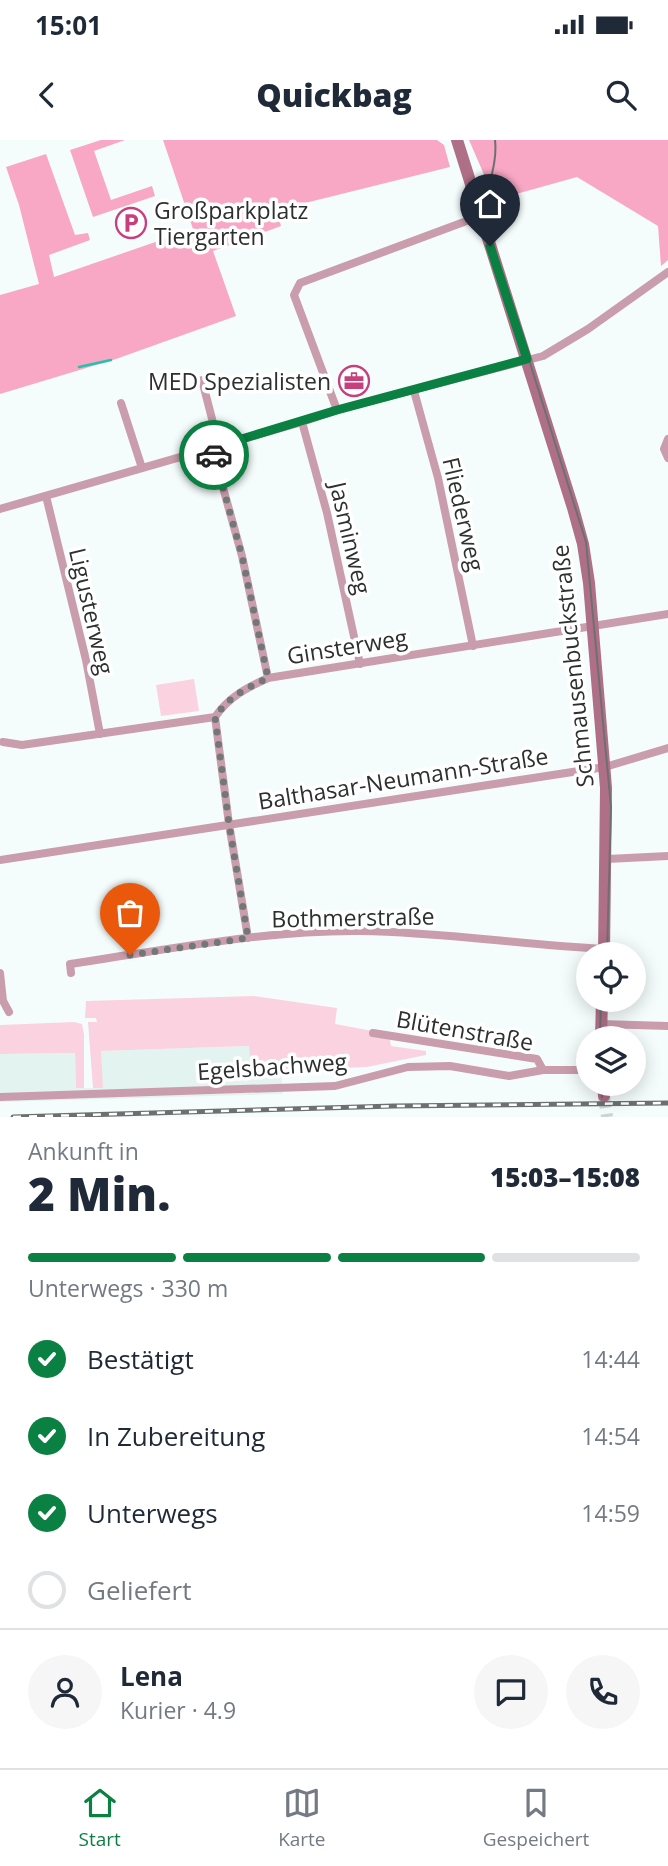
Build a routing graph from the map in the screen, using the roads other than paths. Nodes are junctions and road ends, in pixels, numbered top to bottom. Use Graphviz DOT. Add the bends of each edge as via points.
graph roads {
  1 [pos="457,140"];
  2 [pos="480,216"];
  3 [pos="668,272"];
  4 [pos="527,359"];
  5 [pos="202,380"];
  6 [pos="414,391"];
  7 [pos="121,403"];
  8 [pos="337,410"];
  9 [pos="302,422"];
  10 [pos="668,439"];
  11 [pos="216,447"];
  12 [pos="668,458"];
  13 [pos="142,468"];
  14 [pos="46,496"];
  15 [pos="0,509"];
  16 [pos="668,614"];
  17 [pos="593,626"];
  18 [pos="473,646"];
  19 [pos="360,664"];
  20 [pos="268,678"];
  21 [pos="215,717"];
  22 [pos="100,734"];
  23 [pos="3,742"];
  24 [pos="668,748"];
  25 [pos="605,767"];
  26 [pos="229,824"];
  27 [pos="668,856"];
  28 [pos="607,859"];
  29 [pos="0,860"];
  30 [pos="248,938"];
  31 [pos="604,942"];
  32 [pos="576,949"];
  33 [pos="71,972"];
  34 [pos="0,973"];
  35 [pos="9,1012"];
  36 [pos="668,1026"];
  37 [pos="646,1028"];
  38 [pos="373,1033"];
  39 [pos="543,1070"];
  40 [pos="576,1070"];
  41 [pos="0,1097"];
  1 -- 2 [label="street, Schmausenbuckstraße"];
  2 -- 4 [label="street, Schmausenbuckstraße"];
  2 -- 8 [label="street" via="300,283 294,295"];
  3 -- 4 [label="street" via="571,340 543,356"];
  4 -- 6 [label="street"];
  4 -- 17 [label="street, Schmausenbuckstraße" via="581,536"];
  5 -- 11 [label="street"];
  6 -- 8 [label="street"];
  6 -- 18 [label="street, Fliederweg" via="438,478"];
  7 -- 13 [label="street"];
  8 -- 9 [label="street"];
  9 -- 11 [label="street"];
  9 -- 19 [label="street, Jasminweg"];
  10 -- 12 [label="street" via="664,449"];
  11 -- 13 [label="street"];
  11 -- 20 [label="street"];
  13 -- 14 [label="street"];
  14 -- 15 [label="street"];
  14 -- 22 [label="street, Ligusterweg"];
  16 -- 17 [label="street, Ginsterweg"];
  17 -- 18 [label="street, Ginsterweg"];
  17 -- 25 [label="street, Schmausenbuckstraße"];
  18 -- 19 [label="street, Ginsterweg"];
  19 -- 20 [label="street, Ginsterweg"];
  20 -- 21 [label="street, Ginsterweg" via="238,692"];
  21 -- 22 [label="street"];
  21 -- 26 [label="street"];
  22 -- 23 [label="street" via="22,745"];
  24 -- 25 [label="street, Balthasar-Neumann-Straße"];
  25 -- 26 [label="street, Balthasar-Neumann-Straße"];
  25 -- 28 [label="street, Schmausenbuckstraße"];
  26 -- 29 [label="street, Balthasar-Neumann-Straße"];
  26 -- 30 [label="street"];
  27 -- 28 [label="street"];
  28 -- 31 [label="street, Schmausenbuckstraße"];
  30 -- 32 [label="street, Bothmerstraße" via="358,931 478,937"];
  30 -- 33 [label="street, Bothmerstraße" via="70,964"];
  34 -- 35 [label="street"];
  36 -- 37 [label="street"];
  38 -- 39 [label="street, Blütenstraße" via="537,1059"];
  39 -- 40 [label="street, Blütenstraße"];
  39 -- 41 [label="street, Egelsbachweg" via="509,1076 450,1066 408,1067 335,1086"];
}
